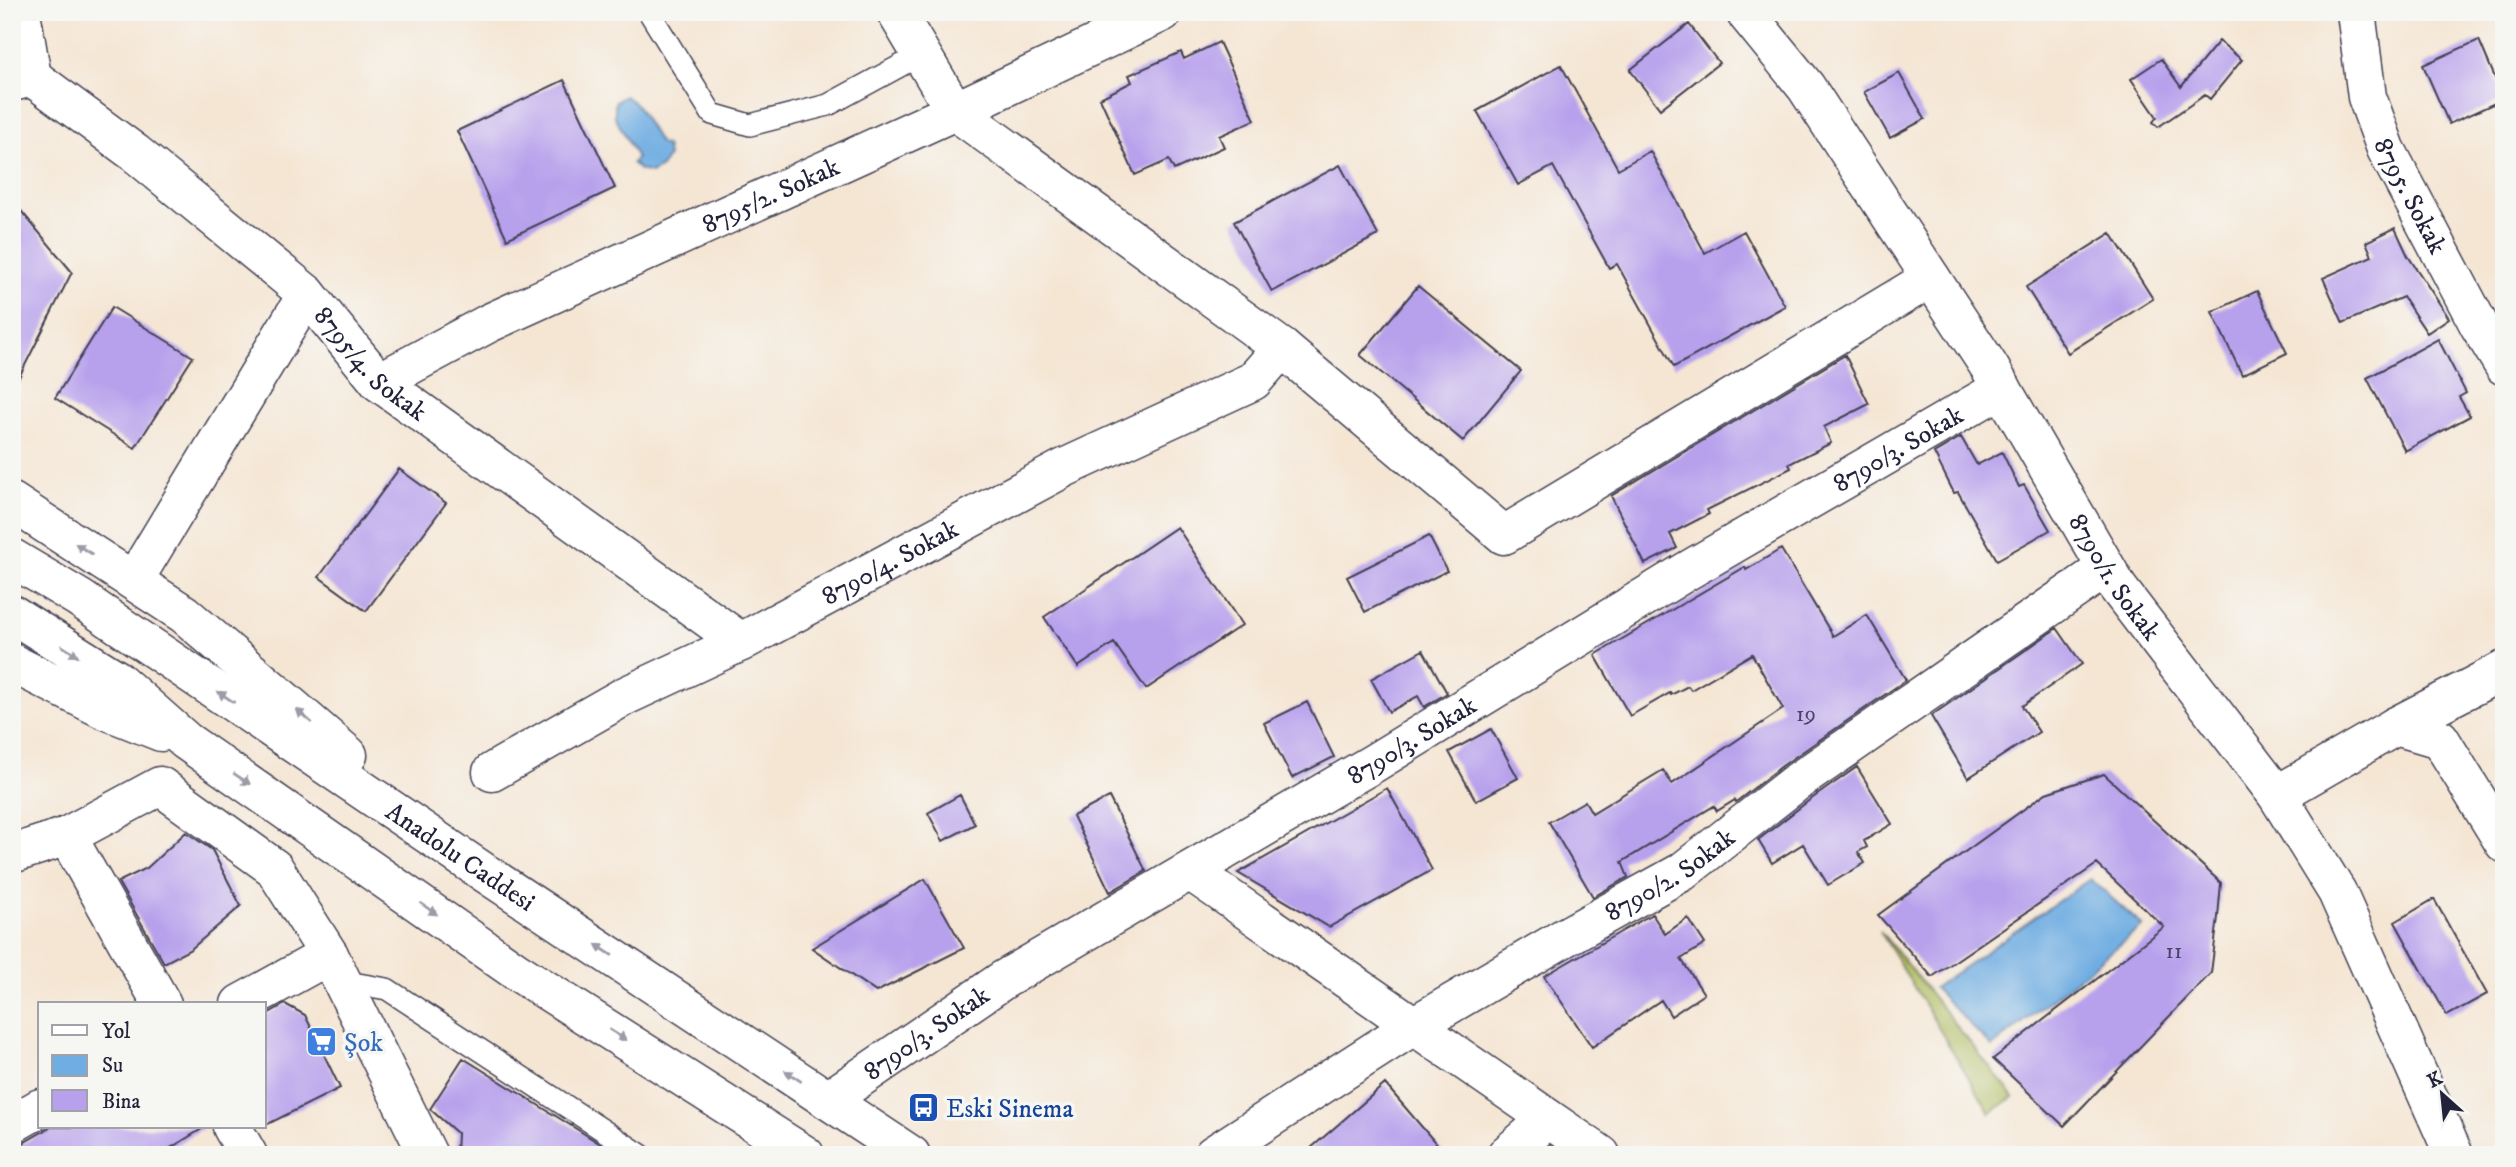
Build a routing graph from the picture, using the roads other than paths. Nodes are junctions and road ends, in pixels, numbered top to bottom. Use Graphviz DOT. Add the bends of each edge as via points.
graph roads {
  1 [pos="21,12"];
  2 [pos="649,12"];
  3 [pos="896,12"];
  4 [pos="1163,12"];
  5 [pos="1745,12"];
  6 [pos="2356,12"];
  7 [pos="922,54"];
  8 [pos="22,79"];
  9 [pos="955,111"];
  10 [pos="1931,278"];
  11 [pos="307,295"];
  12 [pos="1282,348"];
  13 [pos="2504,366"];
  14 [pos="379,382"];
  15 [pos="2002,388"];
  16 [pos="12,502"];
  17 [pos="12,558"];
  18 [pos="2106,568"];
  19 [pos="134,580"];
  20 [pos="12,614"];
  21 [pos="741,642"];
  22 [pos="12,663"];
  23 [pos="2504,670"];
  24 [pos="2396,726"];
  25 [pos="186,741"];
  26 [pos="492,772"];
  27 [pos="2277,794"];
  28 [pos="68,836"];
  29 [pos="2504,843"];
  30 [pos="12,854"];
  31 [pos="1190,871"];
  32 [pos="485,873"];
  33 [pos="335,968"];
  34 [pos="161,1002"];
  35 [pos="245,1002"];
  36 [pos="1413,1026"];
  37 [pos="828,1100"];
  38 [pos="38,1109"];
  39 [pos="1548,1119"];
  40 [pos="12,1124"];
  41 [pos="428,1155"];
  42 [pos="641,1155"];
  43 [pos="805,1155"];
  44 [pos="911,1155"];
  45 [pos="1213,1155"];
  46 [pos="1506,1155"];
  47 [pos="1601,1155"];
  48 [pos="2454,1155"];
  1 -- 8 [label="main road"];
  2 -- 7 [label="lane" via="712,114 750,125 828,105"];
  3 -- 7 [label="main road"];
  4 -- 9 [label="main road, 8795/2. Sokak"];
  5 -- 10 [label="main road, 8790/1. Sokak" via="1806,88"];
  6 -- 13 [label="main road, 8795. Sokak" via="2367,97 2386,149"];
  7 -- 9 [label="main road"];
  8 -- 11 [label="main road, 8795/4. Sokak" via="135,153"];
  9 -- 12 [label="main road"];
  9 -- 14 [label="main road, 8795/2. Sokak" via="489,323"];
  10 -- 12 [label="main road" via="1504,535"];
  10 -- 15 [label="main road, 8790/1. Sokak"];
  11 -- 14 [label="main road, 8795/4. Sokak"];
  11 -- 19 [label="main road"];
  12 -- 21 [label="main road, 8790/4. Sokak" via="1253,381 1064,468"];
  14 -- 21 [label="main road, 8795/4. Sokak"];
  15 -- 18 [label="main road, 8790/1. Sokak"];
  15 -- 31 [label="main road, 8790/3. Sokak" via="1687,571"];
  19 -- 16 [label="main road, one-way"];
  32 -- 17 [label="main road, Anadolu Caddesi, one-way" via="79,598"];
  18 -- 27 [label="main road, 8790/1. Sokak"];
  18 -- 36 [label="main road, 8790/2. Sokak" via="1794,784 1682,872"];
  32 -- 19 [label="main road, one-way" via="184,614"];
  20 -- 25 [label="main road, one-way" via="116,680"];
  21 -- 26 [label="main road, 8790/4. Sokak" via="625,696"];
  22 -- 25 [label="main road" via="103,709"];
  23 -- 24 [label="main road"];
  24 -- 27 [label="main road"];
  24 -- 29 [label="main road" via="2440,740"];
  25 -- 43 [label="main road, one-way" via="516,971"];
  27 -- 48 [label="main road, 8790/1. Sokak" via="2337,892"];
  28 -- 30 [label="main road"];
  28 -- 33 [label="main road" via="160,786 274,868"];
  28 -- 34 [label="main road"];
  31 -- 36 [label="main road"];
  31 -- 37 [label="main road, 8790/3. Sokak" via="1003,980"];
  37 -- 32 [label="main road, Anadolu Caddesi, one-way"];
  33 -- 35 [label="main road"];
  33 -- 41 [label="main road"];
  33 -- 42 [label="lane" via="387,989"];
  36 -- 39 [label="main road"];
  36 -- 45 [label="main road, 8790/2. Sokak"];
  37 -- 44 [label="main road, Anadolu Caddesi"];
  38 -- 40 [label="main road"];
  39 -- 46 [label="main road"];
  39 -- 47 [label="main road"];
}
